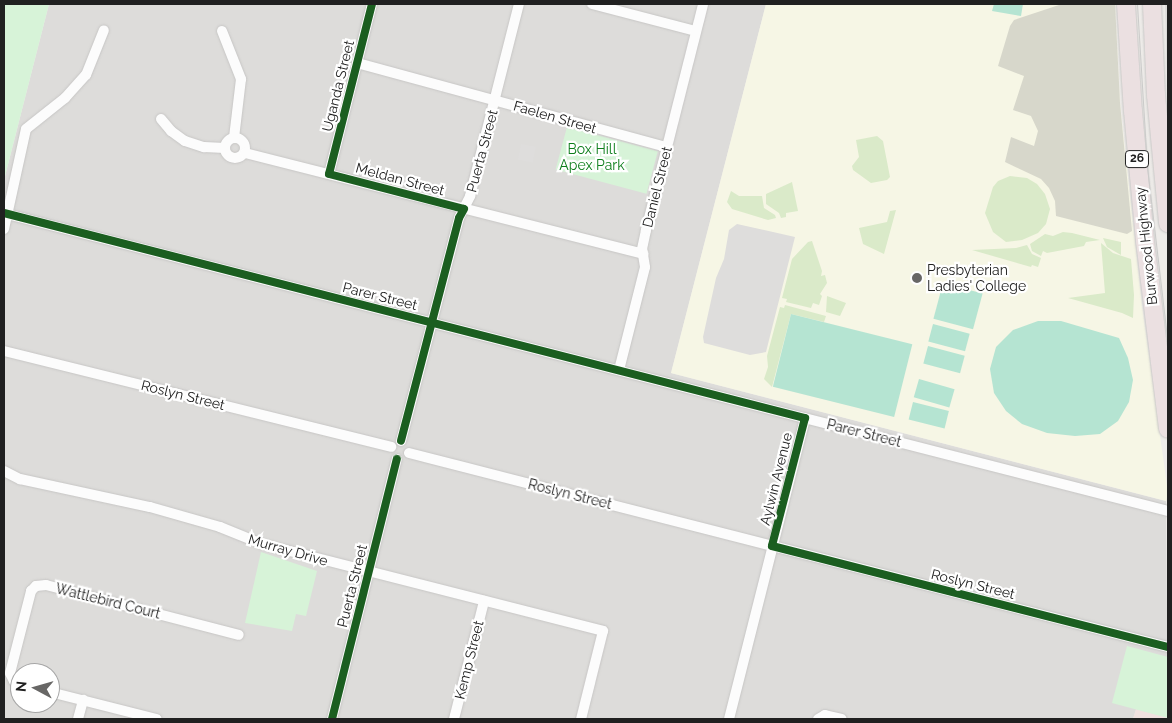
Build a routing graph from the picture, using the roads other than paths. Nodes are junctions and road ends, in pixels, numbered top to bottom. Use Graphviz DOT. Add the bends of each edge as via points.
graph roads {
  1 [pos="372,4"];
  2 [pos="519,4"];
  3 [pos="592,4"];
  4 [pos="703,4"];
  5 [pos="1126,4"];
  6 [pos="1152,4"];
  7 [pos="104,30"];
  8 [pos="222,31"];
  9 [pos="696,31"];
  10 [pos="357,63"];
  11 [pos="495,100"];
  12 [pos="161,119"];
  13 [pos="1163,122"];
  14 [pos="234,138"];
  15 [pos="667,147"];
  16 [pos="225,148"];
  17 [pos="244,153"];
  18 [pos="329,174"];
  19 [pos="464,209"];
  20 [pos="7,214"];
  21 [pos="1168,223"];
  22 [pos="4,229"];
  23 [pos="643,254"];
  24 [pos="432,322"];
  25 [pos="4,351"];
  26 [pos="619,370"];
  27 [pos="805,418"];
  28 [pos="1168,429"];
  29 [pos="401,441"];
  30 [pos="390,448"];
  31 [pos="409,453"];
  32 [pos="397,459"];
  33 [pos="4,471"];
  34 [pos="1168,512"];
  35 [pos="772,546"];
  36 [pos="369,572"];
  37 [pos="484,601"];
  38 [pos="239,635"];
  39 [pos="1168,647"];
  40 [pos="9,658"];
  41 [pos="10,674"];
  42 [pos="60,694"];
  43 [pos="84,700"];
  44 [pos="821,717"];
  45 [pos="78,719"];
  46 [pos="158,719"];
  47 [pos="332,719"];
  48 [pos="454,719"];
  49 [pos="580,719"];
  50 [pos="729,719"];
  51 [pos="842,719"];
  1 -- 10 [label="street, Uganda Street"];
  2 -- 11 [label="street, Puerta Street"];
  3 -- 9 [label="street"];
  4 -- 9 [label="street, Daniel Street"];
  5 -- 28 [label="highway, Burwood Highway / 26" via="1144,235"];
  6 -- 13 [label="highway, Burwood Highway / 26"];
  7 -- 20 [label="street" via="86,75 65,98 26,129"];
  8 -- 14 [label="street" via="241,79"];
  9 -- 15 [label="street, Daniel Street"];
  10 -- 11 [label="street, Faelen Street"];
  10 -- 18 [label="street, Uganda Street"];
  11 -- 15 [label="street, Faelen Street"];
  11 -- 19 [label="street, Puerta Street"];
  12 -- 16 [label="street" via="185,141 204,148"];
  13 -- 21 [label="highway, Burwood Highway / 26"];
  14 -- 16 [label="street" via="227,142"];
  14 -- 17 [label="street" via="244,142"];
  15 -- 23 [label="street, Daniel Street"];
  16 -- 17 [label="street" via="233,158 240,158"];
  17 -- 18 [label="street, Meldan Street"];
  18 -- 19 [label="street, Meldan Street"];
  19 -- 23 [label="street, Meldan Street"];
  19 -- 24 [label="street, Puerta Street"];
  20 -- 22 [label="street"];
  20 -- 24 [label="street, Parer Street"];
  23 -- 26 [label="street, Daniel Street" via="644,267"];
  24 -- 26 [label="street, Parer Street"];
  24 -- 29 [label="street, Puerta Street"];
  25 -- 30 [label="street, Roslyn Street"];
  26 -- 27 [label="street, Parer Street"];
  27 -- 34 [label="street, Parer Street"];
  27 -- 35 [label="street, Aylwin Avenue"];
  29 -- 30 [label="street" via="396,441"];
  29 -- 31 [label="street" via="408,446"];
  30 -- 32 [label="street" via="392,456"];
  31 -- 32 [label="street" via="405,458"];
  31 -- 35 [label="street, Roslyn Street"];
  32 -- 36 [label="street, Puerta Street"];
  33 -- 36 [label="street, Murray Drive" via="20,479 150,507 220,527 262,544"];
  35 -- 39 [label="street, Roslyn Street"];
  35 -- 50 [label="street, Aylwin Avenue"];
  36 -- 37 [label="street, Murray Drive"];
  36 -- 47 [label="street, Puerta Street"];
  37 -- 48 [label="street, Kemp Street"];
  37 -- 49 [label="street, Murray Drive" via="603,631"];
  38 -- 40 [label="street, Wattlebird Court" via="46,585 36,586 31,591"];
  40 -- 41 [label="street, Wattlebird Court"];
  42 -- 43 [label="street"];
  43 -- 45 [label="street"];
  43 -- 46 [label="street"];
  44 -- 51 [label="street"];
}
